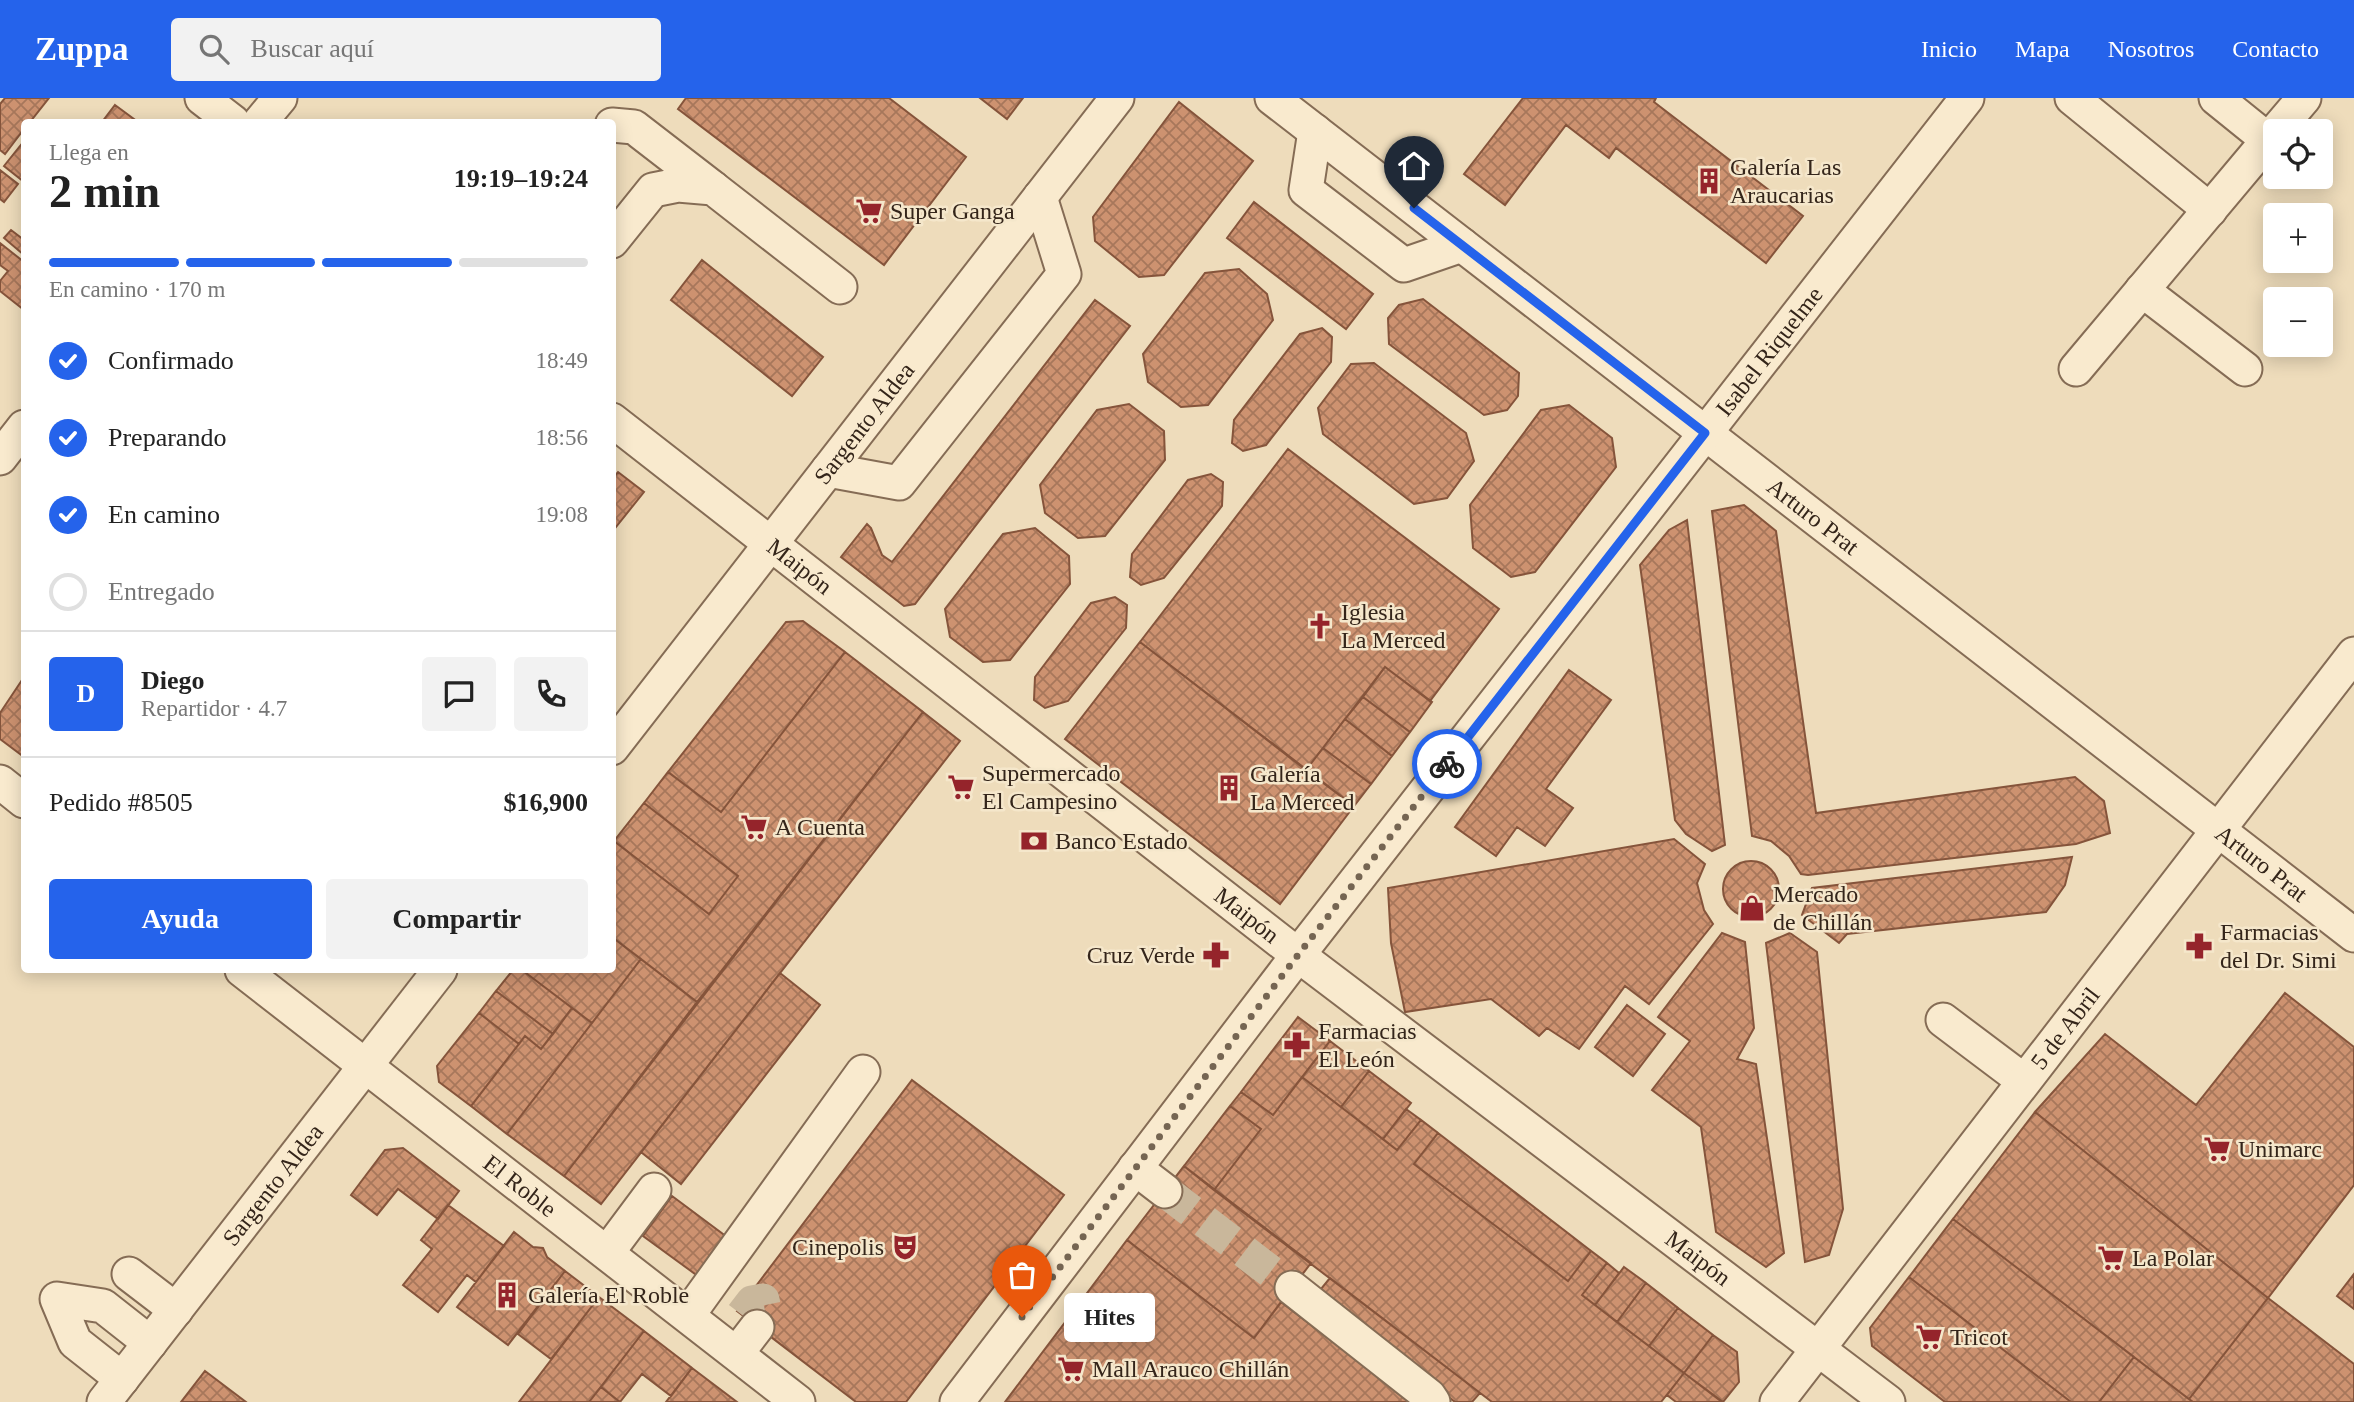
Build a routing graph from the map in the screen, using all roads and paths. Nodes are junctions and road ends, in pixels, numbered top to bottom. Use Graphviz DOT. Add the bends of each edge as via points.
graph roads {
  1 [pos="202,98"];
  2 [pos="280,98"];
  3 [pos="1117,98"];
  4 [pos="1272,98"];
  5 [pos="1967,98"];
  6 [pos="2072,98"];
  7 [pos="2216,98"];
  8 [pos="2304,98"];
  9 [pos="229,119"];
  10 [pos="262,119"];
  11 [pos="2286,119"];
  12 [pos="616,125"];
  13 [pos="2263,128"];
  14 [pos="1315,131"];
  15 [pos="2263,146"];
  16 [pos="713,188"];
  17 [pos="1040,197"];
  18 [pos="2210,210"];
  19 [pos="616,236"];
  20 [pos="1462,245"];
  21 [pos="840,287"];
  22 [pos="2142,290"];
  23 [pos="2076,369"];
  24 [pos="2245,369"];
  25 [pos="616,423"];
  26 [pos="21,430"];
  27 [pos="1705,433"];
  28 [pos="0,458"];
  29 [pos="828,470"];
  30 [pos="771,544"];
  31 [pos="2354,654"];
  32 [pos="616,743"];
  33 [pos="0,782"];
  34 [pos="21,799"];
  35 [pos="2217,831"];
  36 [pos="2354,935"];
  37 [pos="1298,955"];
  38 [pos="246,973"];
  39 [pos="438,973"];
  40 [pos="1943,1020"];
  41 [pos="366,1066"];
  42 [pos="863,1072"];
  43 [pos="2024,1081"];
  44 [pos="1135,1168"];
  45 [pos="654,1190"];
  46 [pos="1165,1191"];
  47 [pos="607,1253"];
  48 [pos="129,1273"];
  49 [pos="1292,1288"];
  50 [pos="176,1310"];
  51 [pos="688,1315"];
  52 [pos="749,1321"];
  53 [pos="150,1343"];
  54 [pos="729,1347"];
  55 [pos="1818,1348"];
  56 [pos="1014,1358"];
  57 [pos="113,1390"];
  58 [pos="798,1402"];
  59 [pos="957,1402"];
  60 [pos="980,1402"];
  61 [pos="1433,1402"];
  62 [pos="1777,1402"];
  63 [pos="1888,1402"];
  1 -- 9 [label="street"];
  2 -- 10 [label="street"];
  3 -- 17 [label="street, Sargento Aldea"];
  4 -- 14 [label="street, Arturo Prat"];
  5 -- 27 [label="street, Isabel Riquelme"];
  6 -- 18 [label="street"];
  7 -- 13 [label="street"];
  8 -- 11 [label="street"];
  12 -- 16 [label="street" via="634,127"];
  14 -- 20 [label="street, Arturo Prat"];
  14 -- 20 [label="street" via="1306,190 1404,265"];
  15 -- 18 [label="street"];
  16 -- 19 [label="street" via="678,185 653,190"];
  16 -- 21 [label="street"];
  17 -- 29 [label="street, Sargento Aldea"];
  17 -- 29 [label="street" via="1064,274 899,483"];
  18 -- 22 [label="street"];
  20 -- 27 [label="street, Arturo Prat"];
  22 -- 23 [label="street"];
  22 -- 24 [label="street"];
  25 -- 30 [label="street, Maipón"];
  26 -- 28 [label="street"];
  27 -- 35 [label="street, Arturo Prat"];
  27 -- 37 [label="street, Isabel Riquelme"];
  29 -- 30 [label="street, Sargento Aldea"];
  30 -- 32 [label="street, Sargento Aldea"];
  30 -- 37 [label="street, Maipón"];
  31 -- 35 [label="street, 5 de Abril"];
  33 -- 34 [label="street"];
  35 -- 36 [label="street, Arturo Prat"];
  35 -- 43 [label="street, 5 de Abril"];
  37 -- 44 [label="street, Isabel Riquelme"];
  37 -- 55 [label="street, Maipón"];
  38 -- 41 [label="street, El Roble"];
  39 -- 41 [label="street, Sargento Aldea"];
  40 -- 43 [label="street"];
  41 -- 47 [label="street, El Roble"];
  41 -- 50 [label="street, Sargento Aldea"];
  42 -- 51 [label="street"];
  43 -- 55 [label="street, 5 de Abril"];
  44 -- 46 [label="street"];
  44 -- 59 [label="street, Isabel Riquelme"];
  45 -- 47 [label="street"];
  47 -- 51 [label="street, El Roble"];
  48 -- 50 [label="street"];
  49 -- 61 [label="street"];
  50 -- 53 [label="street, Sargento Aldea"];
  51 -- 54 [label="street, El Roble"];
  52 -- 54 [label="street"];
  53 -- 57 [label="street, Sargento Aldea"];
  53 -- 57 [label="street" via="103,1306 57,1299 75,1342"];
  54 -- 58 [label="street, El Roble"];
  55 -- 62 [label="street, 5 de Abril"];
  55 -- 63 [label="street, Maipón"];
  56 -- 60 [label="street"];
}
